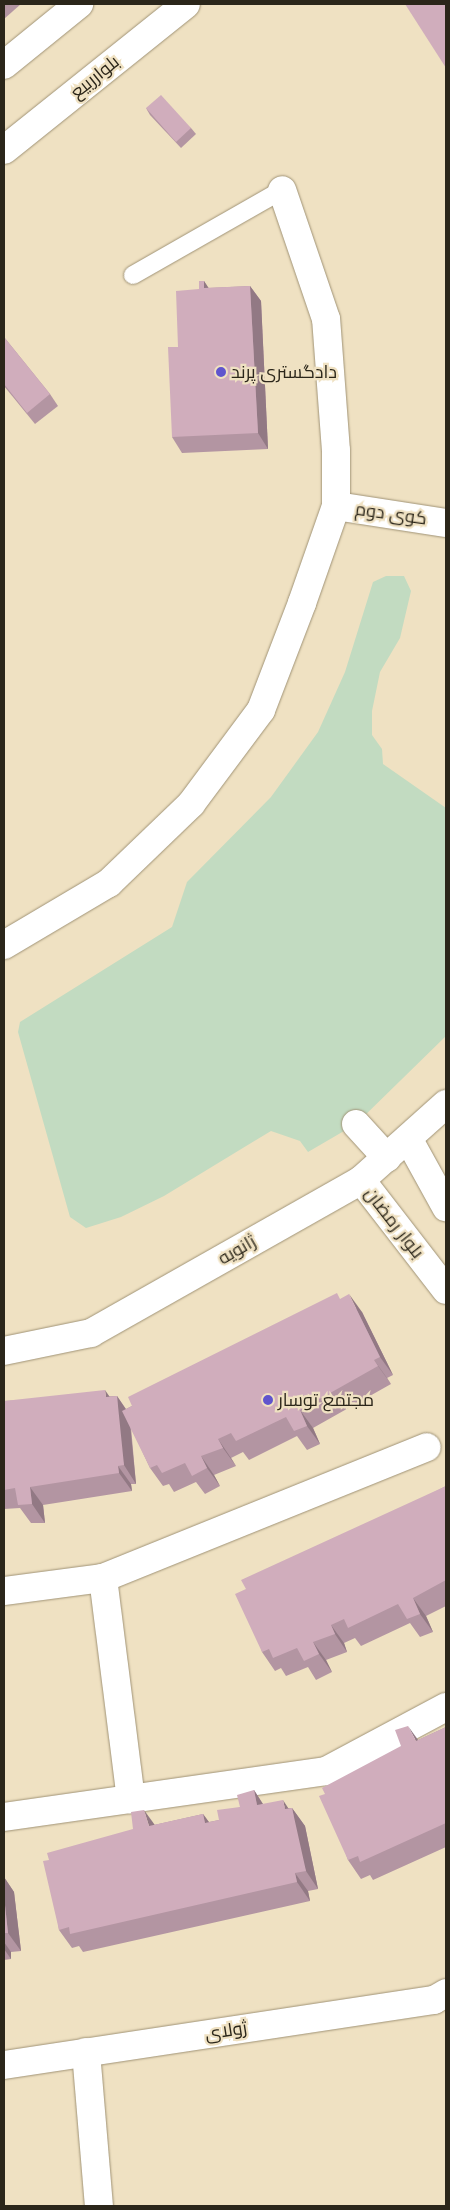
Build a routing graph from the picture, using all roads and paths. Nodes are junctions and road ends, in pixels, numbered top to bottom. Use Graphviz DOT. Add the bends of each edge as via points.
graph roads {
  1 [pos="79,4"];
  2 [pos="186,4"];
  3 [pos="4,65"];
  4 [pos="4,150"];
  5 [pos="282,190"];
  6 [pos="133,274"];
  7 [pos="336,506"];
  8 [pos="446,522"];
  9 [pos="4,945"];
  10 [pos="446,1104"];
  11 [pos="356,1124"];
  12 [pos="409,1140"];
  13 [pos="387,1158"];
  14 [pos="361,1180"];
  15 [pos="446,1206"];
  16 [pos="446,1290"];
  17 [pos="4,1351"];
  18 [pos="427,1447"];
  19 [pos="103,1578"];
  20 [pos="4,1591"];
  21 [pos="446,1707"];
  22 [pos="131,1799"];
  23 [pos="4,1817"];
  24 [pos="446,1992"];
  25 [pos="86,2052"];
  26 [pos="4,2065"];
  27 [pos="99,2206"];
  1 -- 3 [label="street"];
  2 -- 4 [label="street, بلوارربیع"];
  5 -- 6 [label="lane"];
  5 -- 7 [label="street" via="326,318 336,451"];
  7 -- 8 [label="street, کوی دوم"];
  7 -- 9 [label="street" via="261,710 191,804 109,883"];
  10 -- 12 [label="street, ژانویه"];
  11 -- 13 [label="street"];
  12 -- 13 [label="street, ژانویه"];
  12 -- 15 [label="street"];
  13 -- 14 [label="street, ژانویه"];
  14 -- 16 [label="street, بلوار رمضان"];
  14 -- 17 [label="street, ژانویه" via="91,1333"];
  18 -- 19 [label="street"];
  19 -- 20 [label="street"];
  19 -- 22 [label="street"];
  21 -- 22 [label="street" via="326,1772"];
  22 -- 23 [label="street"];
  24 -- 25 [label="street, ژولای" via="434,2000"];
  25 -- 26 [label="street, ژولای"];
  25 -- 27 [label="street"];
}
